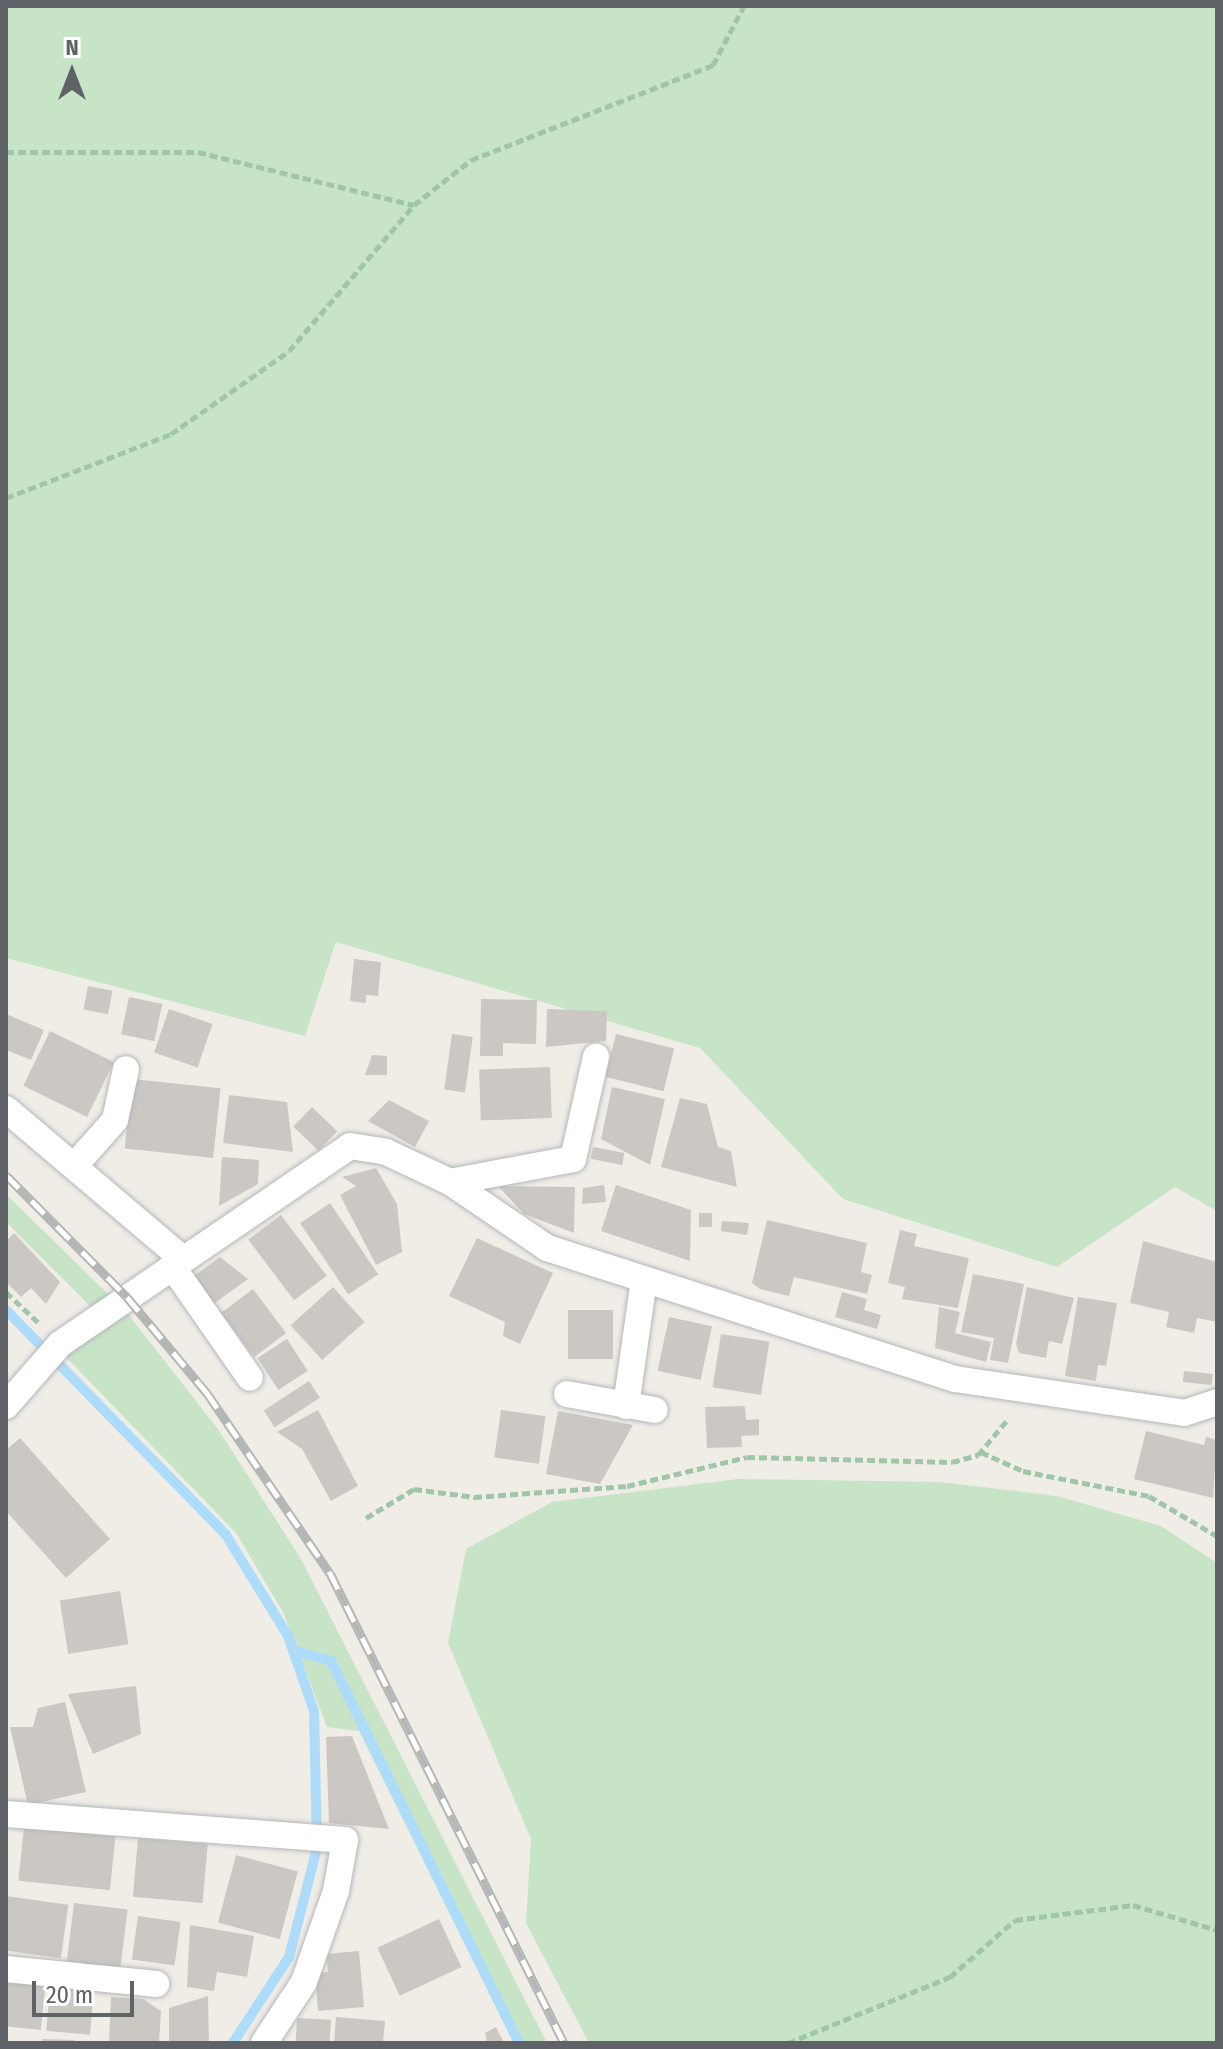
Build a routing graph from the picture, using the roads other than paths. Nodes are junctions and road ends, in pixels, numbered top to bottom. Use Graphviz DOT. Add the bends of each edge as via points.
graph roads {
  1 [pos="596,1057"];
  2 [pos="126,1069"];
  3 [pos="6,1109"];
  4 [pos="76,1164"];
  5 [pos="450,1182"];
  6 [pos="178,1262"];
  7 [pos="644,1279"];
  8 [pos="250,1378"];
  9 [pos="567,1394"];
  10 [pos="1217,1402"];
  11 [pos="6,1406"];
  12 [pos="626,1406"];
  13 [pos="655,1410"];
  14 [pos="6,1814"];
  15 [pos="6,1969"];
  16 [pos="156,1984"];
  17 [pos="264,2043"];
  1 -- 5 [label="street" via="573,1159"];
  2 -- 4 [label="street" via="115,1120"];
  3 -- 4 [label="street"];
  4 -- 6 [label="street"];
  5 -- 6 [label="street" via="386,1152 350,1146"];
  5 -- 7 [label="street" via="547,1248"];
  6 -- 8 [label="street"];
  6 -- 11 [label="street" via="62,1343"];
  7 -- 10 [label="street" via="955,1379 1184,1413"];
  7 -- 12 [label="street"];
  9 -- 12 [label="street"];
  12 -- 13 [label="street"];
  14 -- 17 [label="street" via="345,1840 336,1891 304,1982"];
  15 -- 16 [label="street"];
}
